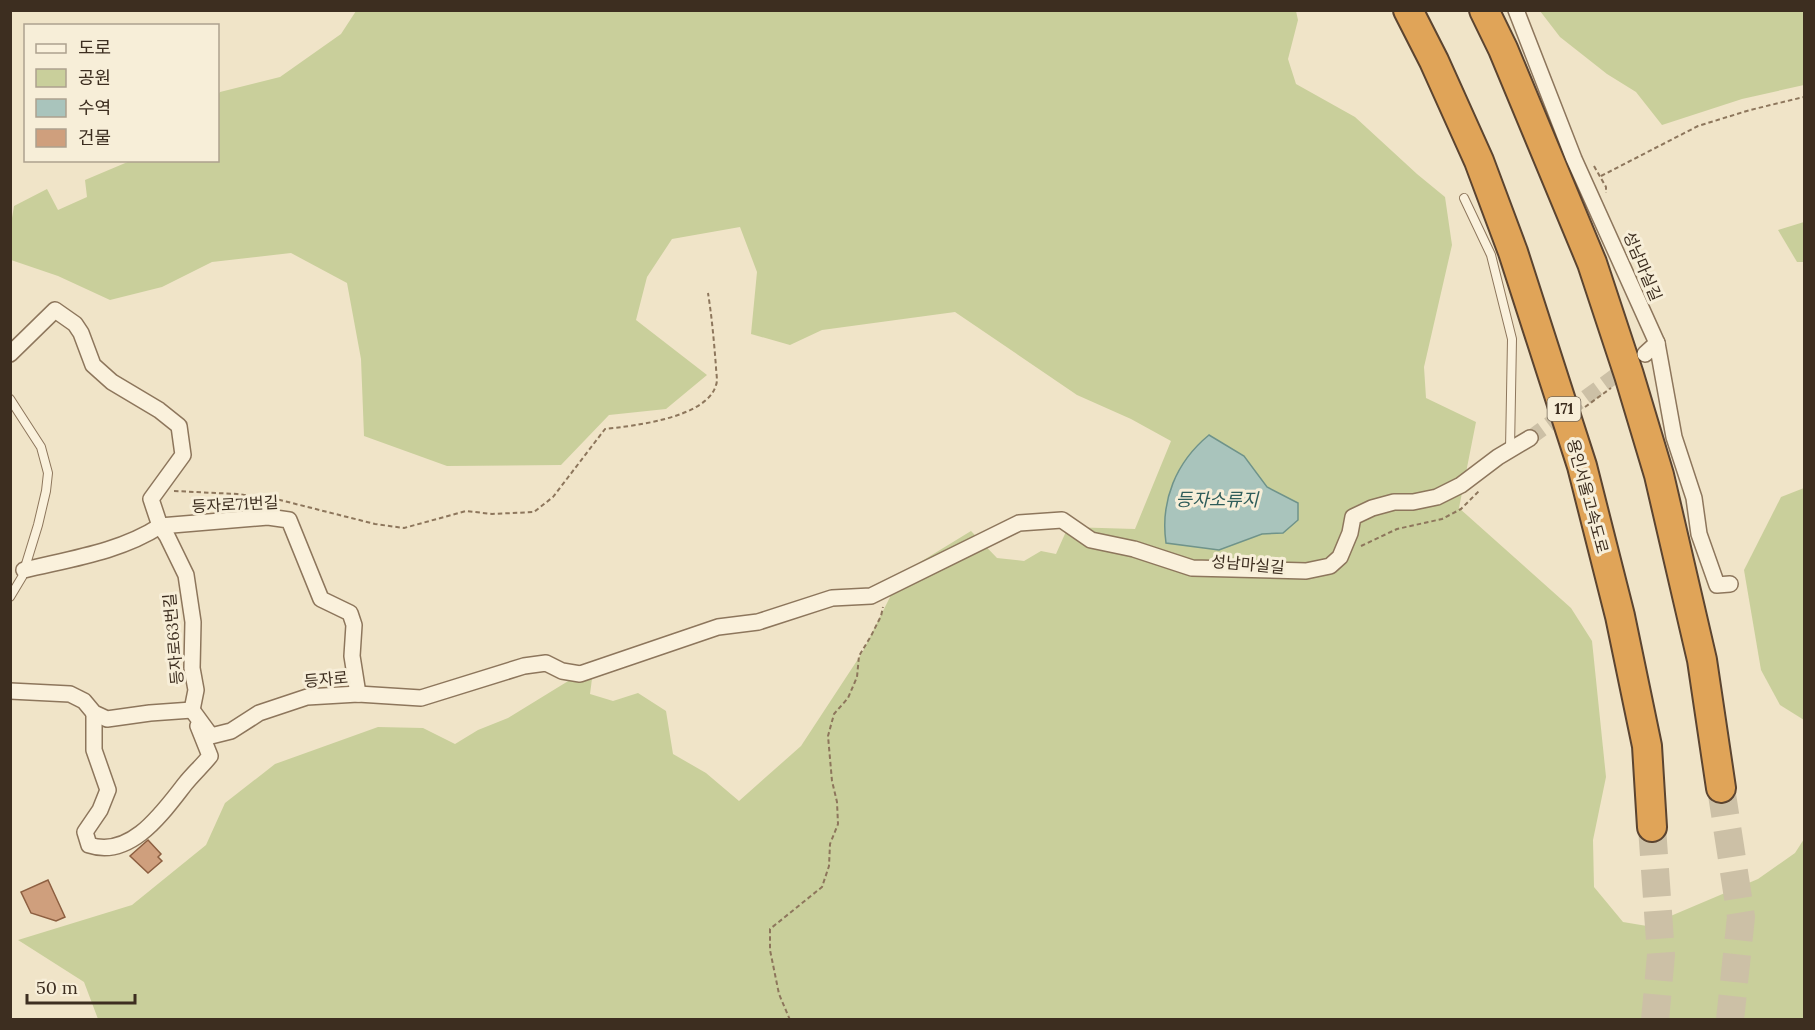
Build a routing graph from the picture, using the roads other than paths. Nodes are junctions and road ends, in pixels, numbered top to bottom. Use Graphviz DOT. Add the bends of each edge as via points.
graph roads {
  1 [pos="1408,10"];
  2 [pos="1484,10"];
  3 [pos="1516,10"];
  4 [pos="1464,198"];
  5 [pos="1657,343"];
  6 [pos="10,354"];
  7 [pos="1645,354"];
  8 [pos="10,399"];
  9 [pos="1530,438"];
  10 [pos="1510,450"];
  11 [pos="160,526"];
  12 [pos="24,570"];
  13 [pos="1730,585"];
  14 [pos="10,597"];
  15 [pos="10,691"];
  16 [pos="358,694"];
  17 [pos="192,711"];
  18 [pos="94,713"];
  19 [pos="1721,788"];
  20 [pos="1652,827"];
  1 -- 20 [label="highway, 용인서울고속도로 / 171" via="1479,161 1513,252 1582,466 1620,616 1647,746"];
  2 -- 19 [label="highway" via="1592,263 1629,375 1659,475 1702,660"];
  3 -- 5 [label="street" via="1585,184"];
  4 -- 10 [label="lane" via="1491,255 1512,339"];
  5 -- 7 [label="street"];
  5 -- 13 [label="street" via="1674,437 1694,498 1699,534 1717,585"];
  6 -- 11 [label="street, 등자로63번길" via="55,310 75,324 93,365 179,426 183,455 151,499"];
  8 -- 12 [label="lane" via="40,447 48,473"];
  9 -- 10 [label="street"];
  10 -- 16 [label="street, 등자로" via="1437,497 1394,502 1353,516 1340,557 1330,566 1306,571 1192,568 1091,540 1062,520 1019,523 871,596 832,598 758,621 718,627 580,674 546,663 524,666 421,698"];
  11 -- 12 [label="street" via="114,547"];
  11 -- 16 [label="street, 등자로71번길" via="268,517 289,520 321,599 350,613"];
  11 -- 17 [label="street, 등자로63번길" via="186,575 193,622 192,668 196,690"];
  12 -- 14 [label="lane"];
  15 -- 18 [label="street" via="70,694 84,701"];
  16 -- 17 [label="street, 등자로" via="287,702 259,713 231,731 211,736"];
  17 -- 18 [label="street" via="107,719"];
  17 -- 18 [label="street" via="210,756 152,824 135,837 101,849 89,844 85,832 108,790 94,750"];
}
